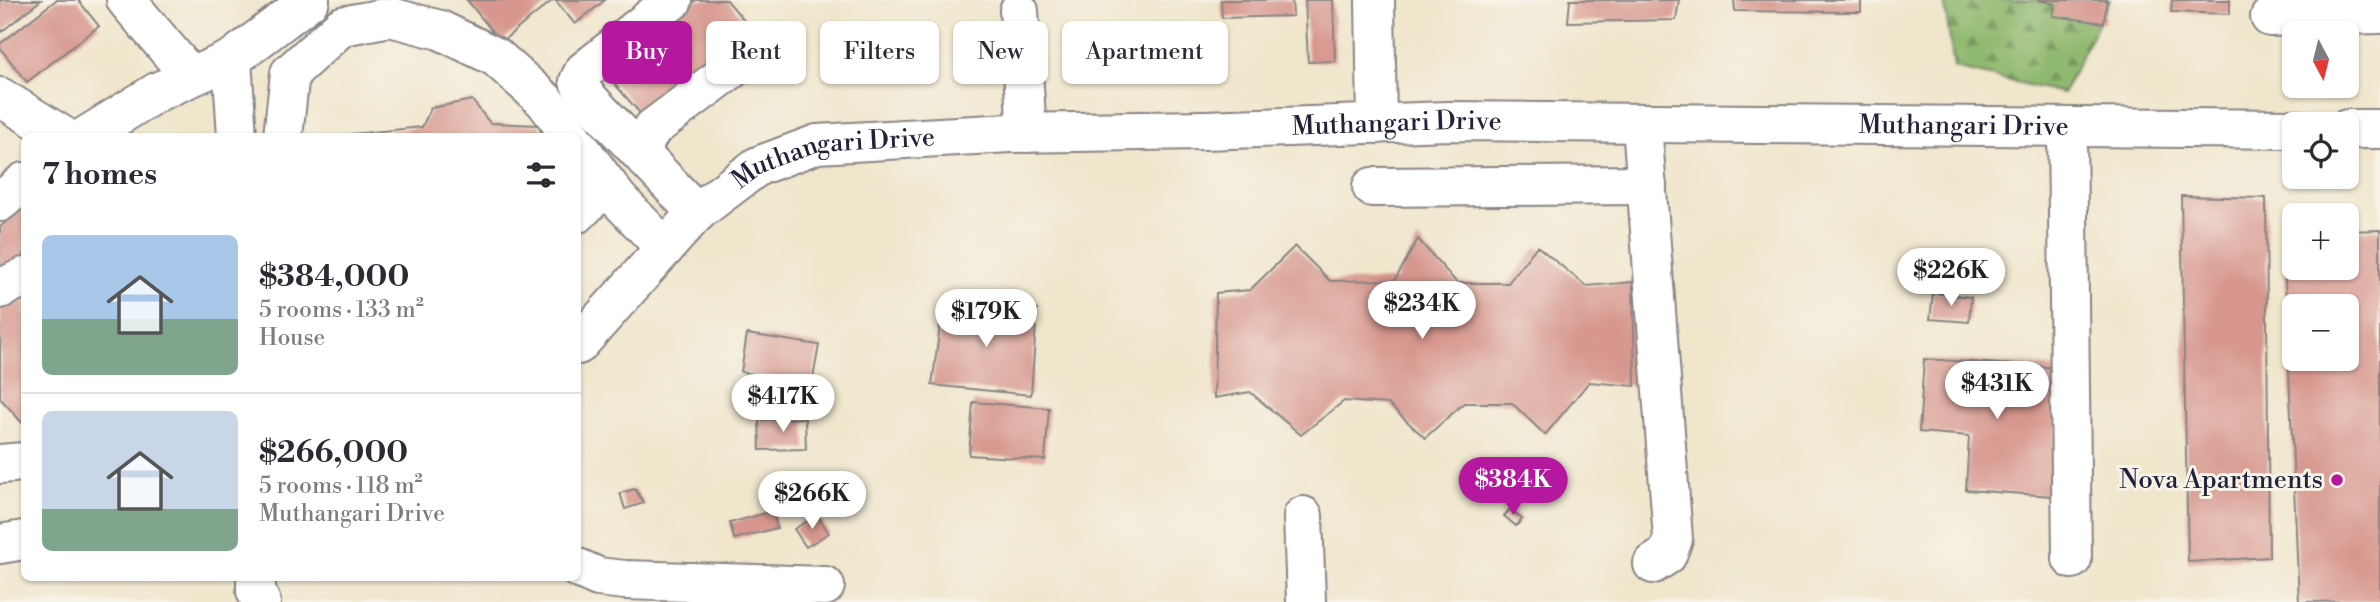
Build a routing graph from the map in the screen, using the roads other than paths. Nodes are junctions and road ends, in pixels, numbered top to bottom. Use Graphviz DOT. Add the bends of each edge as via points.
graph roads {
  1 [pos="126,0"];
  2 [pos="310,0"];
  3 [pos="673,0"];
  4 [pos="1375,0"];
  5 [pos="1019,11"];
  6 [pos="2380,14"];
  7 [pos="2270,17"];
  8 [pos="232,59"];
  9 [pos="191,77"];
  10 [pos="712,84"];
  11 [pos="0,97"];
  12 [pos="1377,124"];
  13 [pos="1642,124"];
  14 [pos="2067,127"];
  15 [pos="2282,129"];
  16 [pos="2359,129"];
  17 [pos="2380,129"];
  18 [pos="1027,132"];
  19 [pos="58,133"];
  20 [pos="91,133"];
  21 [pos="237,133"];
  22 [pos="283,133"];
  23 [pos="569,133"];
  24 [pos="581,149"];
  25 [pos="643,155"];
  26 [pos="21,184"];
  27 [pos="607,184"];
  28 [pos="1647,185"];
  29 [pos="1371,187"];
  30 [pos="0,202"];
  31 [pos="581,210"];
  32 [pos="697,213"];
  33 [pos="665,248"];
  34 [pos="21,278"];
  35 [pos="0,289"];
  36 [pos="581,342"];
  37 [pos="21,462"];
  38 [pos="0,464"];
  39 [pos="1303,516"];
  40 [pos="21,540"];
  41 [pos="0,544"];
  42 [pos="2072,559"];
  43 [pos="1653,564"];
  44 [pos="581,569"];
  45 [pos="825,586"];
  46 [pos="1306,602"];
  1 -- 9 [label="street"];
  2 -- 8 [label="street"];
  3 -- 25 [label="street" via="584,71 579,81 584,94"];
  4 -- 12 [label="street"];
  5 -- 18 [label="street"];
  6 -- 7 [label="street"];
  8 -- 9 [label="street"];
  8 -- 21 [label="street"];
  9 -- 20 [label="street"];
  10 -- 25 [label="street" via="653,128"];
  11 -- 19 [label="street"];
  12 -- 13 [label="street, Muthangari Drive"];
  12 -- 18 [label="street, Muthangari Drive"];
  13 -- 14 [label="street, Muthangari Drive"];
  13 -- 28 [label="street"];
  14 -- 15 [label="street, Muthangari Drive"];
  14 -- 42 [label="street"];
  16 -- 17 [label="street"];
  18 -- 32 [label="street, Muthangari Drive" via="817,144 758,166"];
  22 -- 23 [label="street" via="290,73 342,26 390,17 440,30 496,57 544,100"];
  24 -- 27 [label="street"];
  25 -- 32 [label="street"];
  26 -- 30 [label="street"];
  27 -- 31 [label="street"];
  27 -- 33 [label="street"];
  28 -- 29 [label="street"];
  28 -- 43 [label="street" via="1674,539 1667,555"];
  32 -- 33 [label="street, Muthangari Drive"];
  33 -- 36 [label="street, Muthangari Drive"];
  34 -- 35 [label="street"];
  37 -- 38 [label="street"];
  39 -- 46 [label="street"];
  40 -- 41 [label="street"];
  44 -- 45 [label="street" via="625,580"];
}
